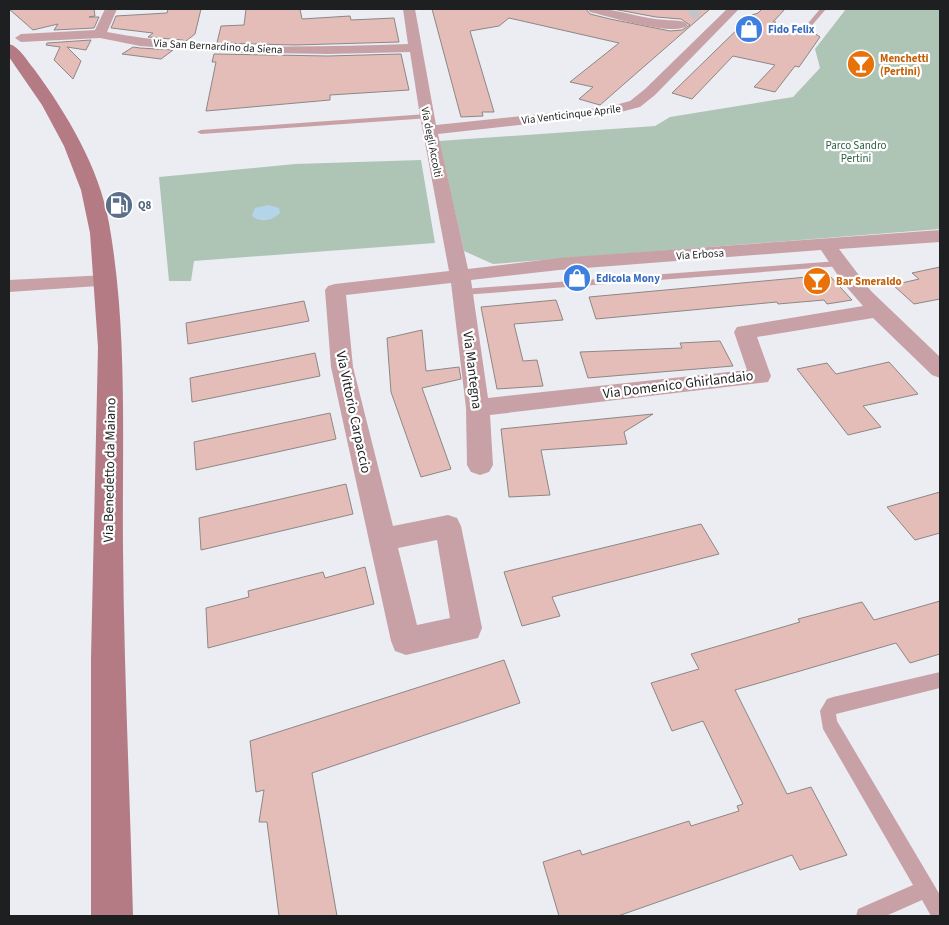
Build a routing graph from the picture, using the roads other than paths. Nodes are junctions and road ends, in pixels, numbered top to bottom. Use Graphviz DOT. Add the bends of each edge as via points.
graph roads {
  1 [pos="111,9"];
  2 [pos="409,9"];
  3 [pos="594,9"];
  4 [pos="629,9"];
  5 [pos="733,9"];
  6 [pos="823,9"];
  7 [pos="682,25"];
  8 [pos="806,28"];
  9 [pos="710,30"];
  10 [pos="100,34"];
  11 [pos="15,43"];
  12 [pos="416,48"];
  13 [pos="428,123"];
  14 [pos="201,132"];
  15 [pos="940,236"];
  16 [pos="827,244"];
  17 [pos="838,264"];
  18 [pos="106,280"];
  19 [pos="461,283"];
  20 [pos="9,286"];
  21 [pos="879,310"];
  22 [pos="940,370"];
  23 [pos="478,408"];
  24 [pos="480,465"];
  25 [pos="383,540"];
  26 [pos="940,680"];
  27 [pos="926,889"];
  28 [pos="940,913"];
  29 [pos="112,916"];
  30 [pos="865,916"];
  1 -- 10 [label="street"];
  2 -- 12 [label="street, Via degli Accolti"];
  3 -- 7 [label="street" via="651,23"];
  4 -- 7 [label="street" via="674,18"];
  5 -- 9 [label="street, Via Venticinque Aprile"];
  6 -- 8 [label="lane"];
  7 -- 9 [label="street"];
  9 -- 13 [label="street, Via Venticinque Aprile" via="635,104 609,111"];
  10 -- 11 [label="street, Via San Bernardino da Siena"];
  10 -- 12 [label="street, Via San Bernardino da Siena" via="140,42 218,48"];
  11 -- 18 [label="main road, Via Benedetto da Maiano" via="60,118 78,159 97,213"];
  12 -- 13 [label="street, Via degli Accolti"];
  13 -- 14 [label="lane"];
  13 -- 19 [label="street, Via degli Accolti"];
  15 -- 16 [label="street, Via Erbosa"];
  16 -- 17 [label="street"];
  16 -- 19 [label="street, Via Erbosa" via="559,264"];
  17 -- 19 [label="lane"];
  17 -- 21 [label="street"];
  18 -- 20 [label="street"];
  18 -- 29 [label="main road, Via Benedetto da Maiano" via="110,348 106,681"];
  19 -- 23 [label="street, Via Mantegna"];
  19 -- 25 [label="street, Via Vittorio Carpaccio" via="335,290 342,366"];
  21 -- 22 [label="street"];
  21 -- 23 [label="street, Via Domenico Ghirlandaio" via="744,332 760,376"];
  23 -- 24 [label="street, Via Mantegna"];
  25 -- 25 [label="street, Via Vittorio Carpaccio" via="406,641 467,628 448,526"];
  26 -- 27 [label="lane" via="833,705 828,711 829,723"];
  27 -- 28 [label="lane"];
  27 -- 30 [label="lane"];
}
